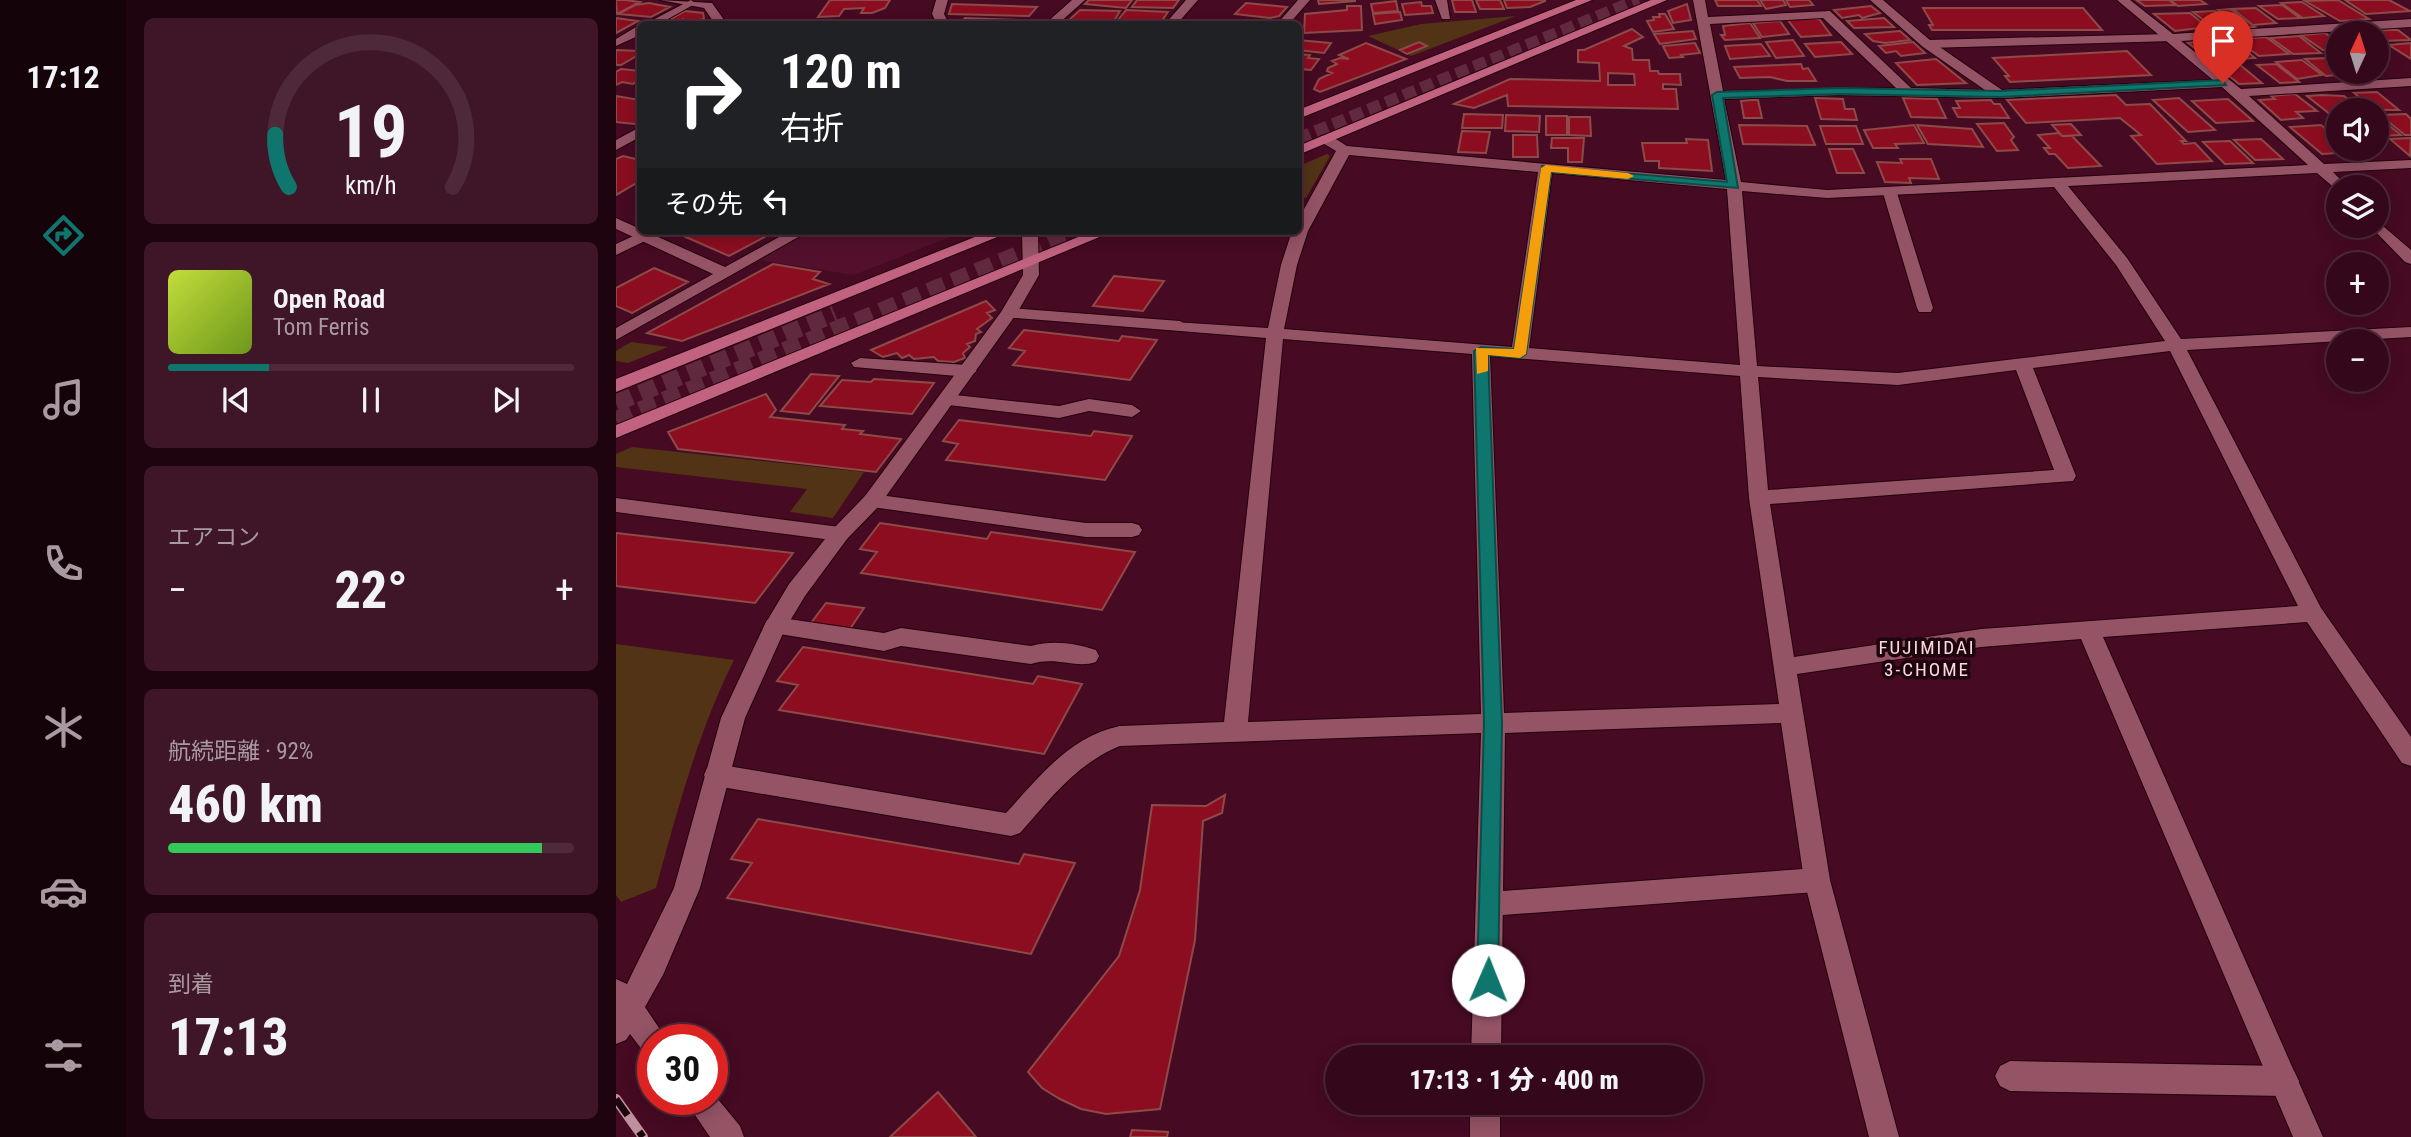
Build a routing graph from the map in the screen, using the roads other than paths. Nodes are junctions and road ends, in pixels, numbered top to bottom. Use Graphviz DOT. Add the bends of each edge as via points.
graph roads {
  1 [pos="666,0"];
  2 [pos="942,0"];
  3 [pos="1079,0"];
  4 [pos="1192,0"];
  5 [pos="1304,0"];
  6 [pos="1441,0"];
  7 [pos="1586,0"];
  8 [pos="1661,0"];
  9 [pos="1699,0"];
  10 [pos="1876,0"];
  11 [pos="2123,0"];
  12 [pos="689,3"];
  13 [pos="1446,16"];
  14 [pos="1704,20"];
  15 [pos="656,21"];
  16 [pos="719,21"];
  17 [pos="941,21"];
  18 [pos="1054,21"];
  19 [pos="1174,21"];
  20 [pos="1286,21"];
  21 [pos="2411,23"];
  22 [pos="637,32"];
  23 [pos="2169,38"];
  24 [pos="617,43"];
  25 [pos="1927,44"];
  26 [pos="637,46"];
  27 [pos="2411,82"];
  28 [pos="2223,83"];
  29 [pos="1907,92"];
  30 [pos="2238,93"];
  31 [pos="2000,94"];
  32 [pos="1717,95"];
  33 [pos="1302,113"];
  34 [pos="637,133"];
  35 [pos="1325,139"];
  36 [pos="616,146"];
  37 [pos="1302,149"];
  38 [pos="1344,150"];
  39 [pos="2411,164"];
  40 [pos="1546,168"];
  41 [pos="2322,168"];
  42 [pos="2329,175"];
  43 [pos="2059,184"];
  44 [pos="1734,186"];
  45 [pos="1890,193"];
  46 [pos="616,223"];
  47 [pos="1302,227"];
  48 [pos="637,233"];
  49 [pos="794,235"];
  50 [pos="994,235"];
  51 [pos="1030,235"];
  52 [pos="1097,235"];
  53 [pos="1299,235"];
  54 [pos="644,236"];
  55 [pos="2389,237"];
  56 [pos="616,250"];
  57 [pos="2411,259"];
  58 [pos="1033,262"];
  59 [pos="724,274"];
  60 [pos="1926,308"];
  61 [pos="1009,313"];
  62 [pos="2411,332"];
  63 [pos="1275,333"];
  64 [pos="616,335"];
  65 [pos="2176,345"];
  66 [pos="1481,351"];
  67 [pos="1520,354"];
  68 [pos="860,363"];
  69 [pos="2023,364"];
  70 [pos="968,371"];
  71 [pos="1749,371"];
  72 [pos="616,386"];
  73 [pos="946,400"];
  74 [pos="1132,411"];
  75 [pos="616,432"];
  76 [pos="1759,498"];
  77 [pos="872,501"];
  78 [pos="616,505"];
  79 [pos="1132,530"];
  80 [pos="841,534"];
  81 [pos="2313,613"];
  82 [pos="775,626"];
  83 [pos="2088,629"];
  84 [pos="1088,656"];
  85 [pos="1785,667"];
  86 [pos="1793,713"];
  87 [pos="1493,723"];
  88 [pos="1235,733"];
  89 [pos="2411,756"];
  90 [pos="716,775"];
  91 [pos="1817,880"];
  92 [pos="1489,904"];
  93 [pos="620,1011"];
  94 [pos="637,1026"];
  95 [pos="1486,1045"];
  96 [pos="2010,1076"];
  97 [pos="2284,1082"];
  98 [pos="712,1115"];
  99 [pos="1485,1115"];
  100 [pos="729,1137"];
  101 [pos="1485,1137"];
  102 [pos="1884,1137"];
  103 [pos="2308,1137"];
  1 -- 12 [label="street"];
  2 -- 17 [label="street" via="937,14"];
  3 -- 18 [label="street"];
  4 -- 19 [label="street"];
  5 -- 20 [label="street"];
  6 -- 13 [label="street"];
  7 -- 33 [label="main road"];
  8 -- 35 [label="main road"];
  9 -- 14 [label="street"];
  10 -- 25 [label="street"];
  11 -- 23 [label="street"];
  12 -- 15 [label="street"];
  12 -- 16 [label="street" via="708,5"];
  14 -- 29 [label="street" via="1826,14"];
  14 -- 32 [label="street"];
  21 -- 23 [label="street"];
  22 -- 24 [label="street"];
  23 -- 25 [label="street"];
  23 -- 28 [label="street"];
  24 -- 26 [label="street"];
  25 -- 31 [label="street"];
  27 -- 30 [label="street"];
  28 -- 30 [label="street"];
  28 -- 31 [label="street"];
  29 -- 31 [label="street"];
  29 -- 32 [label="street"];
  30 -- 41 [label="street"];
  32 -- 44 [label="street"];
  34 -- 36 [label="street"];
  35 -- 37 [label="main road"];
  35 -- 38 [label="street"];
  38 -- 40 [label="street"];
  38 -- 47 [label="street"];
  39 -- 41 [label="street"];
  40 -- 44 [label="street"];
  40 -- 67 [label="street"];
  41 -- 42 [label="street"];
  41 -- 43 [label="street"];
  43 -- 45 [label="street"];
  43 -- 65 [label="street" via="2121,257"];
  44 -- 45 [label="street" via="1827,194"];
  44 -- 71 [label="street"];
  45 -- 60 [label="street"];
  46 -- 48 [label="street"];
  49 -- 59 [label="street"];
  50 -- 72 [label="main road"];
  51 -- 58 [label="street"];
  52 -- 58 [label="main road"];
  53 -- 63 [label="street"];
  54 -- 56 [label="street"];
  54 -- 59 [label="street"];
  55 -- 57 [label="street"];
  58 -- 61 [label="street" via="1031,275"];
  58 -- 75 [label="main road"];
  59 -- 64 [label="street"];
  61 -- 63 [label="street"];
  61 -- 70 [label="street"];
  62 -- 65 [label="street"];
  63 -- 66 [label="street"];
  63 -- 88 [label="street"];
  65 -- 69 [label="street"];
  65 -- 81 [label="street"];
  66 -- 67 [label="street"];
  66 -- 87 [label="street"];
  67 -- 71 [label="street"];
  68 -- 70 [label="street"];
  69 -- 71 [label="street" via="1898,379"];
  69 -- 76 [label="street" via="2066,476"];
  70 -- 73 [label="street"];
  71 -- 76 [label="street"];
  73 -- 74 [label="street" via="1059,412 1089,405"];
  73 -- 77 [label="street"];
  76 -- 85 [label="street"];
  77 -- 79 [label="street" via="1086,530"];
  77 -- 80 [label="street"];
  78 -- 80 [label="street"];
  80 -- 82 [label="street"];
  81 -- 83 [label="street"];
  81 -- 89 [label="street"];
  82 -- 84 [label="street" via="884,642 901,637 1031,654 1048,650"];
  82 -- 90 [label="street" via="733,718"];
  83 -- 85 [label="street" via="1981,638"];
  83 -- 97 [label="street"];
  85 -- 86 [label="street"];
  86 -- 87 [label="street"];
  86 -- 91 [label="street"];
  87 -- 88 [label="street"];
  87 -- 92 [label="street"];
  88 -- 90 [label="street" via="1109,736 1089,746 1011,824"];
  90 -- 93 [label="street" via="687,888"];
  91 -- 92 [label="street"];
  91 -- 102 [label="street"];
  92 -- 95 [label="street"];
  93 -- 94 [label="street"];
  96 -- 97 [label="street"];
  97 -- 103 [label="street"];
  98 -- 100 [label="street"];
  99 -- 101 [label="street"];
}
